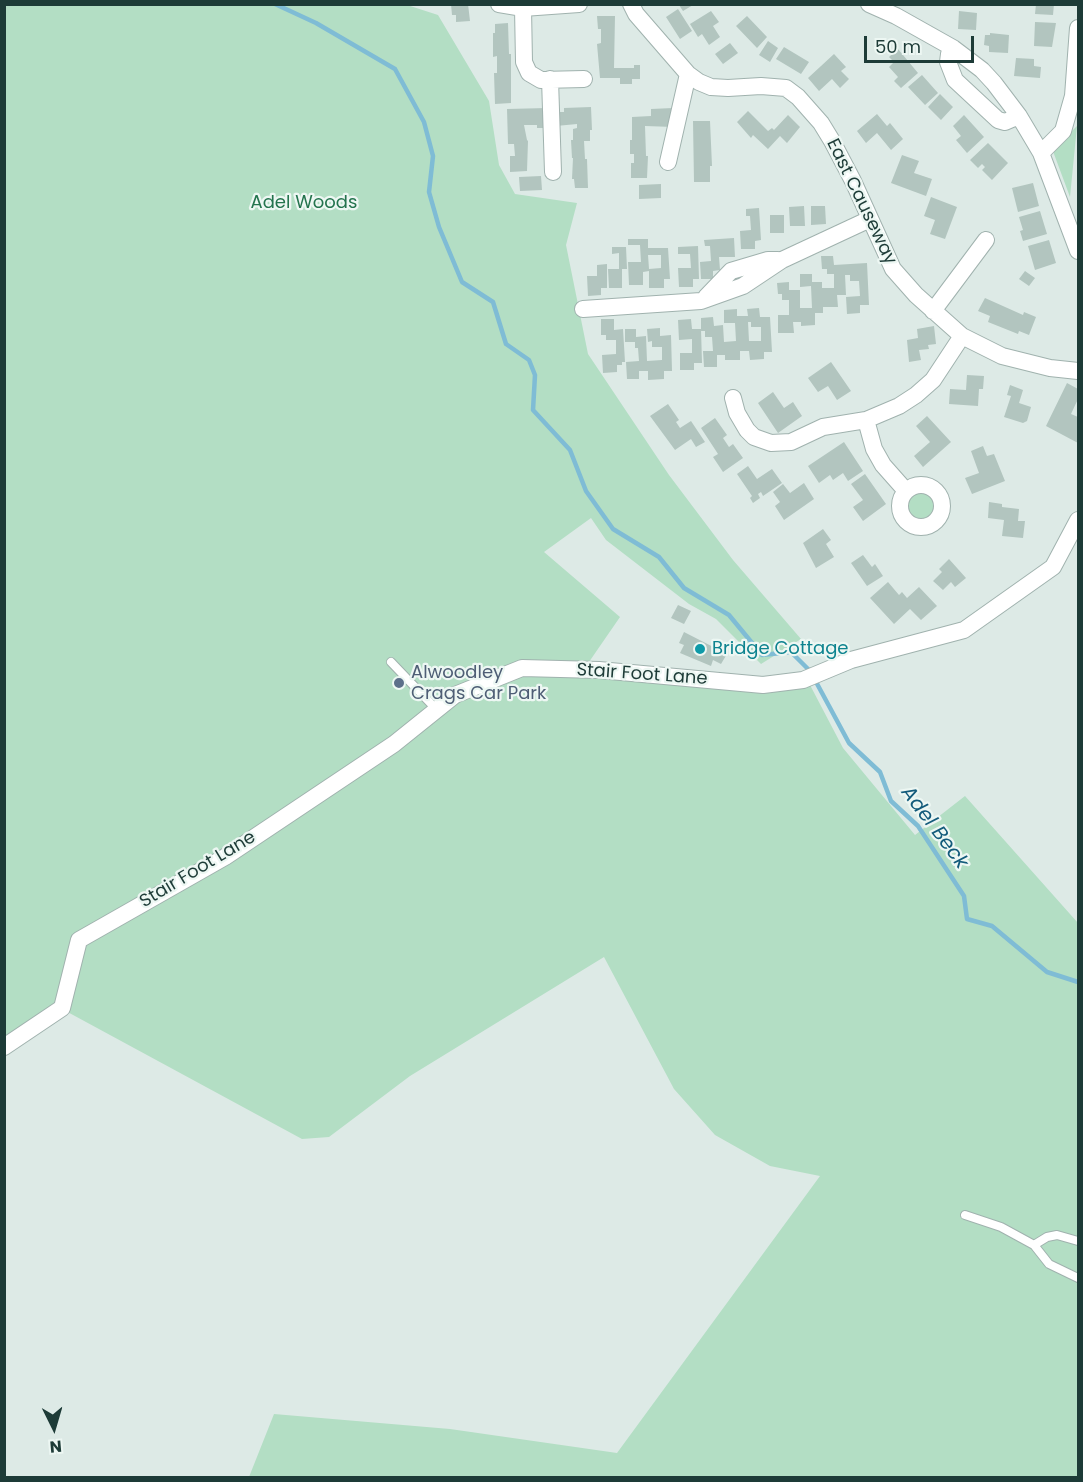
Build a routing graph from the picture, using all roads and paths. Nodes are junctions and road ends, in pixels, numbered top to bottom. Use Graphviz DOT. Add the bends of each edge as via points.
graph roads {
  1 [pos="500,4"];
  2 [pos="579,4"];
  3 [pos="631,4"];
  4 [pos="870,4"];
  5 [pos="523,8"];
  6 [pos="1078,28"];
  7 [pos="953,48"];
  8 [pos="688,74"];
  9 [pos="550,79"];
  10 [pos="584,79"];
  11 [pos="1019,116"];
  12 [pos="1041,153"];
  13 [pos="668,162"];
  14 [pos="553,172"];
  15 [pos="870,219"];
  16 [pos="986,240"];
  17 [pos="1078,251"];
  18 [pos="583,309"];
  19 [pos="933,311"];
  20 [pos="962,336"];
  21 [pos="1078,371"];
  22 [pos="733,398"];
  23 [pos="866,420"];
  24 [pos="906,491"];
  25 [pos="1078,520"];
  26 [pos="391,662"];
  27 [pos="436,709"];
  28 [pos="4,1047"];
  29 [pos="965,1215"];
  30 [pos="1078,1241"];
  31 [pos="1034,1245"];
  32 [pos="1078,1278"];
  1 -- 5 [label="street"];
  2 -- 5 [label="street"];
  3 -- 8 [label="street, East Causeway"];
  4 -- 7 [label="street"];
  5 -- 9 [label="street" via="524,62 529,73 540,80"];
  6 -- 12 [label="street" via="1073,96 1063,131"];
  7 -- 11 [label="street" via="982,70"];
  7 -- 11 [label="street" via="948,62 955,80 998,120 1005,122"];
  8 -- 13 [label="street"];
  8 -- 15 [label="street, East Causeway" via="711,87 786,88 798,97 832,141"];
  9 -- 10 [label="street"];
  9 -- 14 [label="street"];
  11 -- 12 [label="street"];
  12 -- 17 [label="street"];
  15 -- 18 [label="street" via="782,260 743,286 701,301"];
  15 -- 19 [label="street, East Causeway" via="892,269"];
  16 -- 19 [label="street"];
  19 -- 20 [label="street, East Causeway"];
  20 -- 21 [label="street, East Causeway" via="1002,356"];
  20 -- 23 [label="street" via="933,380 916,395"];
  22 -- 23 [label="street" via="747,430 771,443 791,442 823,427"];
  23 -- 24 [label="street" via="874,449"];
  25 -- 27 [label="street, Stair Foot Lane" via="1053,567 964,630 851,660 803,680 763,685 599,670 522,668 455,696"];
  26 -- 27 [label="lane"];
  27 -- 28 [label="street, Stair Foot Lane" via="394,744 225,857 79,940 62,1008"];
  29 -- 31 [label="lane" via="1001,1227"];
  30 -- 31 [label="lane" via="1057,1235"];
  31 -- 32 [label="lane" via="1049,1264"];
}
